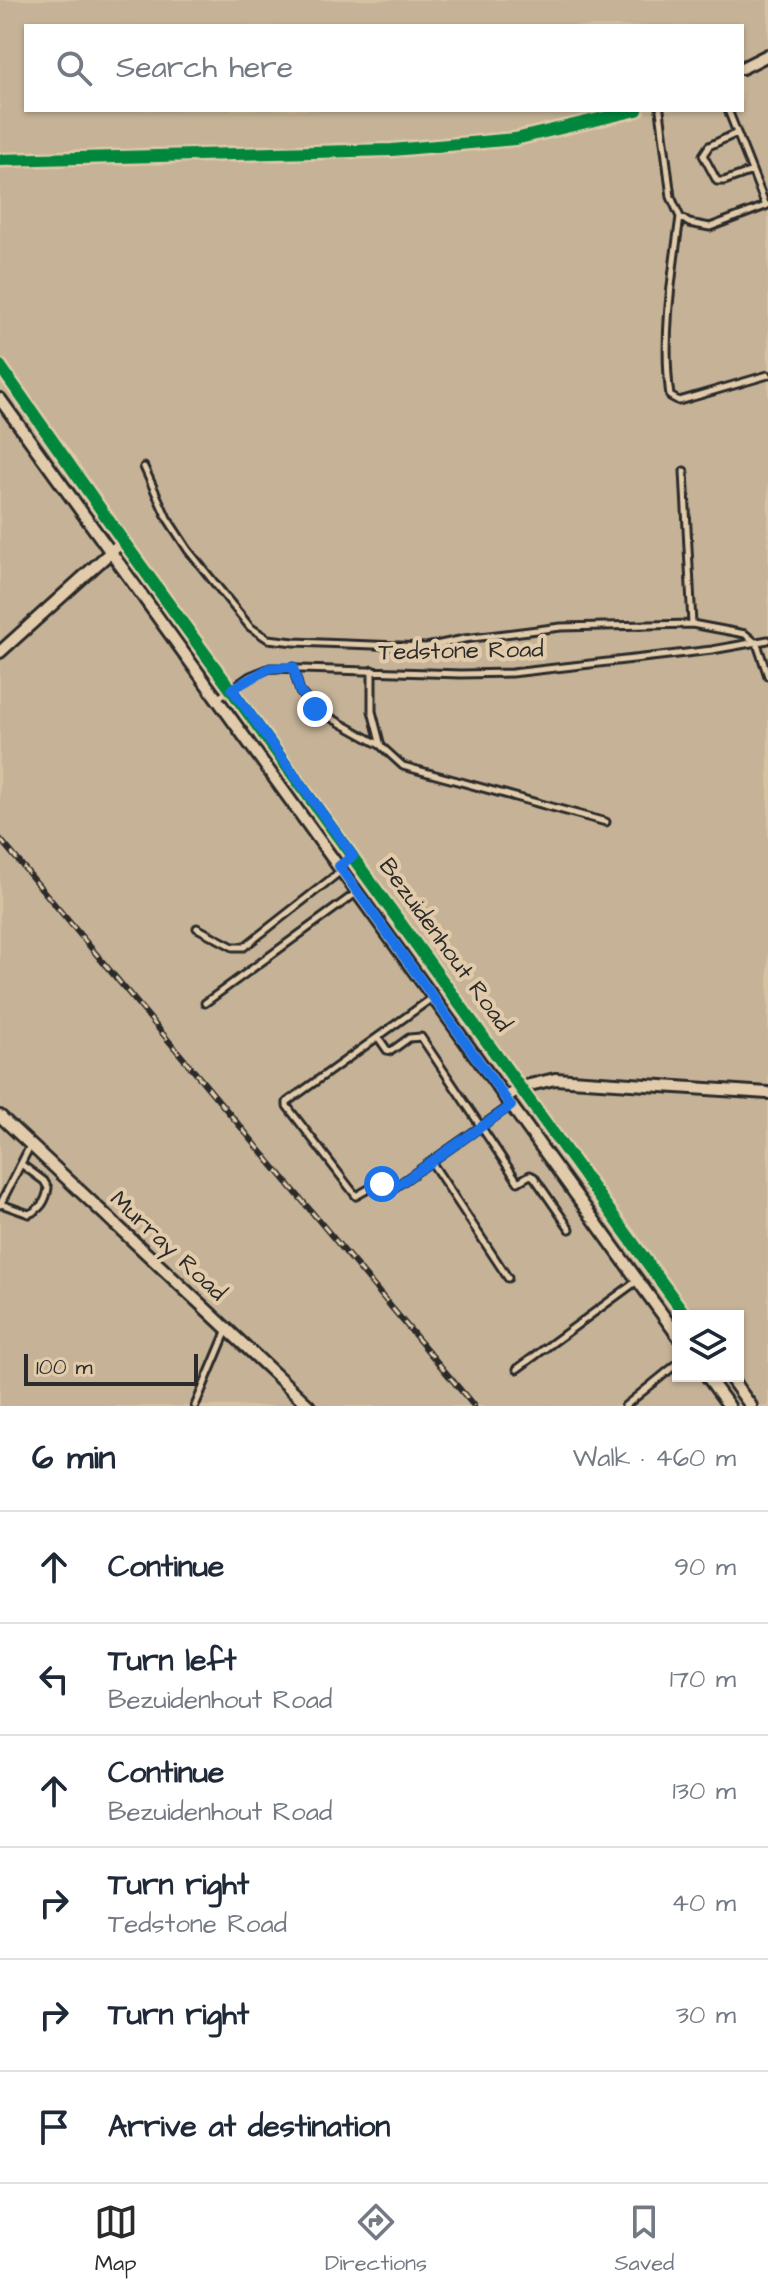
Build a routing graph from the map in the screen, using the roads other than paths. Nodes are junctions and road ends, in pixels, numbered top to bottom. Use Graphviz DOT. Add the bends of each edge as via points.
graph roads {
  1 [pos="768,55"];
  2 [pos="744,67"];
  3 [pos="629,112"];
  4 [pos="660,112"];
  5 [pos="729,112"];
  6 [pos="737,133"];
  7 [pos="0,160"];
  8 [pos="752,171"];
  9 [pos="767,205"];
  10 [pos="680,217"];
  11 [pos="0,366"];
  12 [pos="768,375"];
  13 [pos="13,384"];
  14 [pos="0,397"];
  15 [pos="144,467"];
  16 [pos="684,471"];
  17 [pos="123,541"];
  18 [pos="110,553"];
  19 [pos="692,624"];
  20 [pos="768,640"];
  21 [pos="757,644"];
  22 [pos="202,648"];
  23 [pos="0,652"];
  24 [pos="188,658"];
  25 [pos="293,667"];
  26 [pos="372,670"];
  27 [pos="768,676"];
  28 [pos="232,689"];
  29 [pos="217,698"];
  30 [pos="381,746"];
  31 [pos="606,822"];
  32 [pos="353,856"];
  33 [pos="340,868"];
  34 [pos="357,892"];
  35 [pos="197,928"];
  36 [pos="443,980"];
  37 [pos="431,994"];
  38 [pos="205,1003"];
  39 [pos="378,1037"];
  40 [pos="521,1087"];
  41 [pos="768,1093"];
  42 [pos="508,1102"];
  43 [pos="0,1116"];
  44 [pos="482,1126"];
  45 [pos="30,1145"];
  46 [pos="432,1163"];
  47 [pos="21,1164"];
  48 [pos="0,1205"];
  49 [pos="570,1229"];
  50 [pos="649,1265"];
  51 [pos="508,1278"];
  52 [pos="636,1278"];
  53 [pos="682,1310"];
  54 [pos="672,1328"];
  55 [pos="227,1329"];
  56 [pos="672,1368"];
  57 [pos="517,1369"];
  58 [pos="711,1382"];
  59 [pos="733,1382"];
  60 [pos="195,1406"];
  61 [pos="309,1406"];
  62 [pos="625,1406"];
  63 [pos="729,1406"];
  64 [pos="751,1406"];
  1 -- 2 [label="street"];
  3 -- 7 [label="street" via="515,139 454,146"];
  4 -- 10 [label="lane" via="671,197"];
  5 -- 6 [label="lane"];
  6 -- 8 [label="lane"];
  6 -- 8 [label="lane" via="709,146 703,155 717,181"];
  8 -- 9 [label="lane"];
  9 -- 10 [label="lane" via="710,227"];
  10 -- 12 [label="lane" via="666,366 670,396 679,401"];
  11 -- 13 [label="street, Bezuidenhout Road"];
  13 -- 14 [label="street"];
  13 -- 17 [label="street, Bezuidenhout Road"];
  14 -- 18 [label="street, Bezuidenhout Road"];
  15 -- 19 [label="lane" via="188,550 250,627 268,639 426,647 561,627"];
  16 -- 19 [label="lane"];
  17 -- 18 [label="street"];
  17 -- 22 [label="street, Bezuidenhout Road"];
  18 -- 23 [label="street"];
  18 -- 24 [label="street, Bezuidenhout Road"];
  19 -- 21 [label="lane" via="732,630"];
  20 -- 21 [label="lane, Tedstone Road"];
  21 -- 26 [label="lane, Tedstone Road" via="512,673"];
  21 -- 27 [label="lane"];
  22 -- 24 [label="street"];
  22 -- 28 [label="street, Bezuidenhout Road"];
  24 -- 29 [label="street, Bezuidenhout Road"];
  25 -- 26 [label="lane, Tedstone Road"];
  25 -- 28 [label="lane, Tedstone Road" via="270,668"];
  25 -- 30 [label="lane" via="300,692 315,709"];
  26 -- 30 [label="lane" via="372,711"];
  28 -- 29 [label="lane, Tedstone Road"];
  28 -- 32 [label="street, Bezuidenhout Road"];
  29 -- 33 [label="street, Bezuidenhout Road"];
  30 -- 31 [label="lane" via="403,766"];
  32 -- 33 [label="street"];
  32 -- 36 [label="street, Bezuidenhout Road"];
  33 -- 34 [label="street, Bezuidenhout Road"];
  33 -- 35 [label="lane" via="244,947 233,947"];
  34 -- 37 [label="street, Bezuidenhout Road"];
  34 -- 38 [label="lane"];
  36 -- 37 [label="street"];
  36 -- 40 [label="street, Bezuidenhout Road"];
  37 -- 39 [label="lane"];
  37 -- 42 [label="street, Bezuidenhout Road"];
  39 -- 44 [label="lane" via="391,1051 409,1038 421,1037"];
  39 -- 46 [label="lane" via="287,1106 356,1196 379,1183 388,1192"];
  40 -- 41 [label="street" via="555,1079"];
  40 -- 42 [label="street"];
  40 -- 50 [label="street, Bezuidenhout Road"];
  42 -- 44 [label="lane"];
  42 -- 52 [label="street, Bezuidenhout Road"];
  43 -- 45 [label="street, Murray Road"];
  44 -- 46 [label="lane"];
  44 -- 49 [label="lane" via="518,1182 534,1177"];
  45 -- 47 [label="lane"];
  45 -- 55 [label="street, Murray Road"];
  46 -- 51 [label="lane"];
  47 -- 48 [label="lane"];
  47 -- 48 [label="lane" via="48,1188 43,1203 29,1214"];
  50 -- 52 [label="street"];
  50 -- 53 [label="street, Bezuidenhout Road"];
  52 -- 54 [label="street, Bezuidenhout Road"];
  52 -- 57 [label="lane"];
  55 -- 60 [label="lane"];
  55 -- 61 [label="street, Murray Road"];
  56 -- 62 [label="lane"];
  58 -- 63 [label="street"];
  59 -- 64 [label="street"];
}
